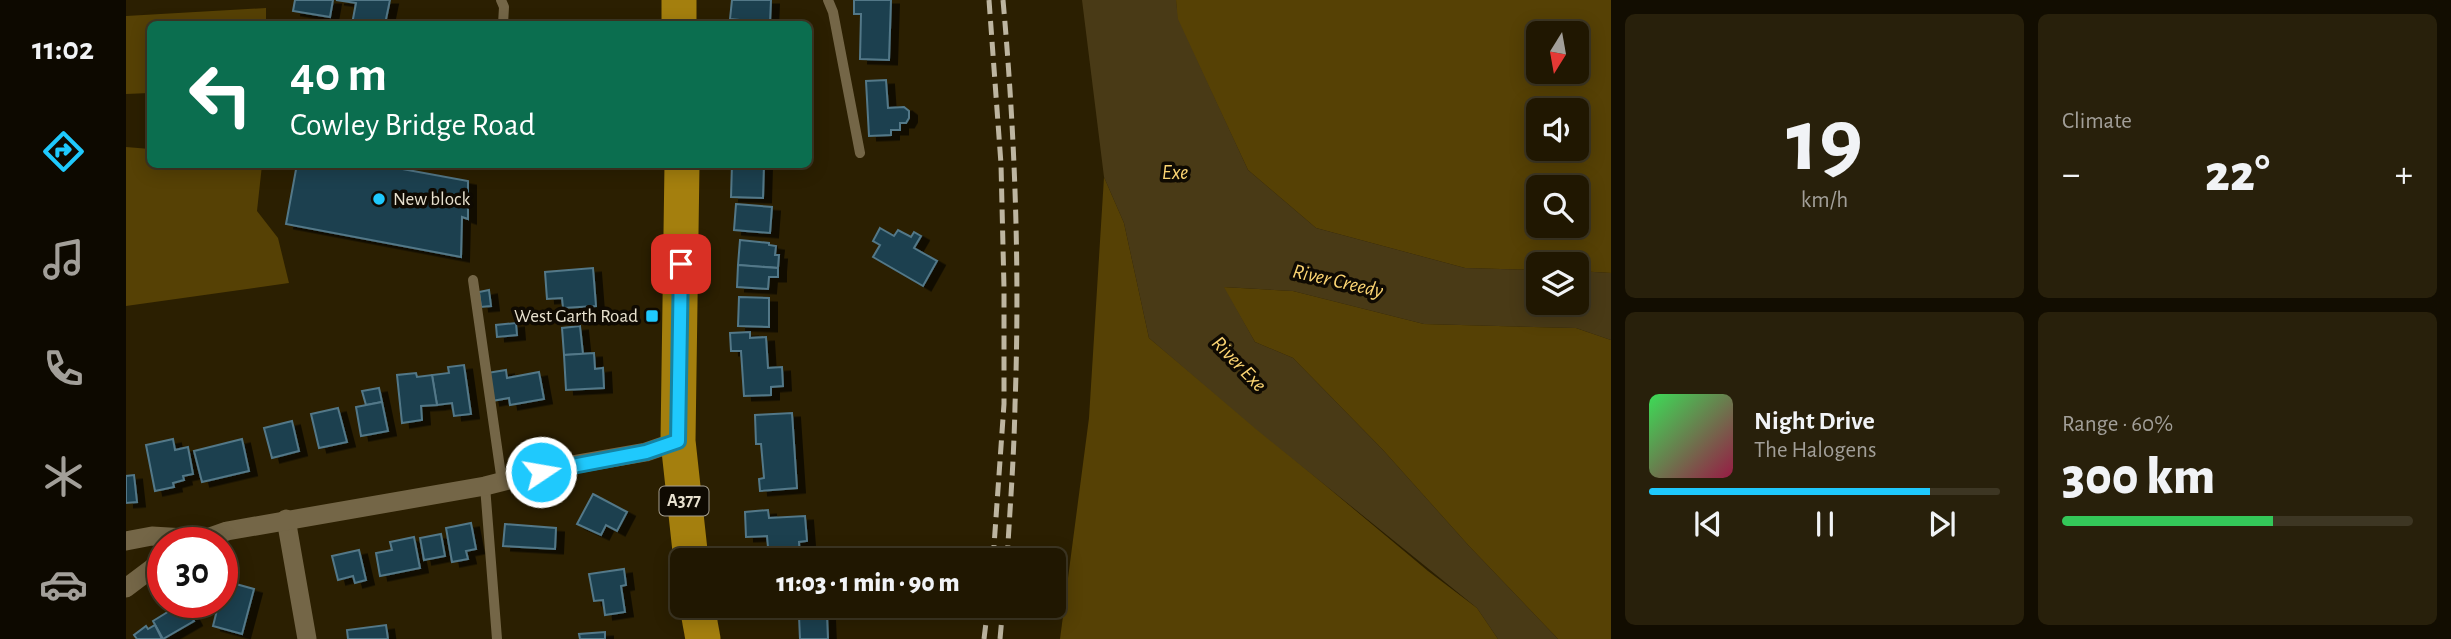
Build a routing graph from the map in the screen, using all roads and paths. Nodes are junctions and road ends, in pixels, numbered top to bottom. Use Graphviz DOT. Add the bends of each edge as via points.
graph roads {
  1 [pos="501,0"];
  2 [pos="679,0"];
  3 [pos="828,0"];
  4 [pos="503,21"];
  5 [pos="679,21"];
  6 [pos="860,153"];
  7 [pos="682,168"];
  8 [pos="473,280"];
  9 [pos="678,441"];
  10 [pos="493,484"];
  11 [pos="286,520"];
  12 [pos="238,529"];
  13 [pos="147,537"];
  14 [pos="126,541"];
  15 [pos="690,548"];
  16 [pos="147,572"];
  17 [pos="126,588"];
  18 [pos="699,618"];
  19 [pos="307,639"];
  20 [pos="498,639"];
  21 [pos="703,639"];
  1 -- 4 [label="lane"];
  2 -- 5 [label="highway"];
  3 -- 6 [label="lane"];
  7 -- 9 [label="highway, A377"];
  8 -- 10 [label="lane"];
  9 -- 10 [label="street"];
  9 -- 15 [label="highway, A377"];
  10 -- 11 [label="street"];
  10 -- 20 [label="lane"];
  11 -- 12 [label="street"];
  11 -- 19 [label="street"];
  13 -- 14 [label="street"];
  16 -- 17 [label="street"];
  18 -- 21 [label="highway"];
}
